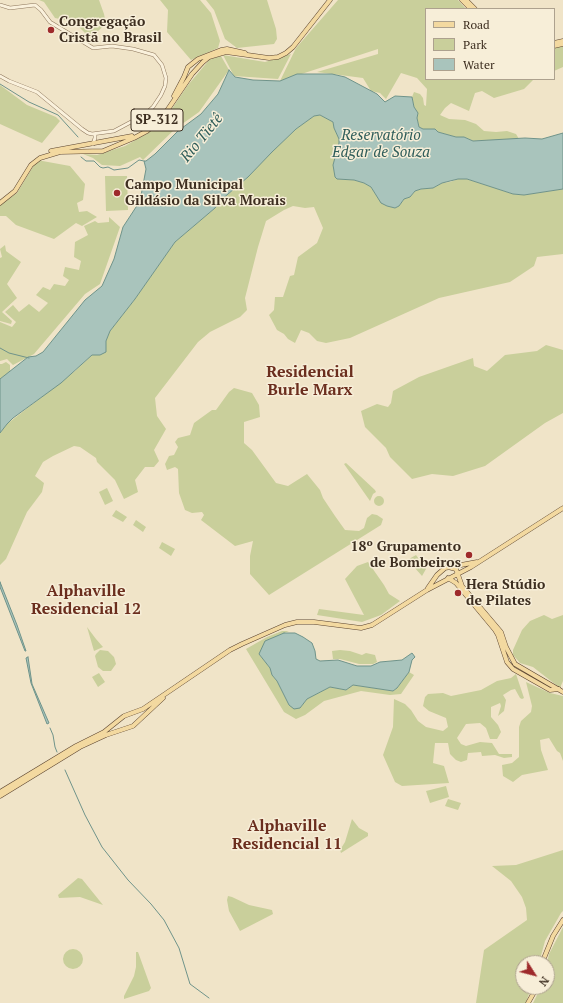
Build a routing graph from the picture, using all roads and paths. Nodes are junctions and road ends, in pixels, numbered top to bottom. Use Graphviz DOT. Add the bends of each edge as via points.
graph roads {
  1 [pos="326,0"];
  2 [pos="330,0"];
  3 [pos="462,0"];
  4 [pos="466,0"];
  5 [pos="0,6"];
  6 [pos="470,8"];
  7 [pos="474,8"];
  8 [pos="237,49"];
  9 [pos="230,53"];
  10 [pos="192,63"];
  11 [pos="197,68"];
  12 [pos="186,70"];
  13 [pos="192,74"];
  14 [pos="0,76"];
  15 [pos="95,136"];
  16 [pos="105,142"];
  17 [pos="100,143"];
  18 [pos="93,144"];
  19 [pos="106,150"];
  20 [pos="95,152"];
  21 [pos="0,200"];
  22 [pos="0,203"];
  23 [pos="563,508"];
  24 [pos="483,560"];
  25 [pos="448,567"];
  26 [pos="459,574"];
  27 [pos="437,575"];
  28 [pos="448,578"];
  29 [pos="443,580"];
  30 [pos="427,590"];
  31 [pos="514,666"];
  32 [pos="546,681"];
  33 [pos="178,684"];
  34 [pos="541,684"];
  35 [pos="558,689"];
  36 [pos="563,692"];
  37 [pos="133,713"];
  38 [pos="140,720"];
  39 [pos="118,721"];
  40 [pos="122,730"];
  41 [pos="0,792"];
  42 [pos="0,796"];
  43 [pos="563,920"];
  44 [pos="545,955"];
  1 -- 8 [label="main road, SP-312" via="291,45 282,52 266,56"];
  2 -- 9 [label="main road, SP-312" via="284,55 266,58"];
  3 -- 6 [label="main road"];
  4 -- 7 [label="main road"];
  5 -- 15 [label="street" via="10,8 35,5 50,22 90,48 112,46 133,49 157,58 166,75 165,86 153,107 138,119"];
  8 -- 9 [label="main road"];
  8 -- 10 [label="main road, SP-312" via="218,50"];
  9 -- 11 [label="main road, SP-312" via="209,57"];
  10 -- 11 [label="main road"];
  10 -- 12 [label="main road, SP-312"];
  11 -- 13 [label="main road, SP-312"];
  12 -- 13 [label="main road"];
  12 -- 16 [label="main road, SP-312" via="173,97 146,129 133,136"];
  13 -- 19 [label="main road, SP-312" via="166,113 155,124 138,136"];
  14 -- 15 [label="street" via="37,92 89,134"];
  15 -- 17 [label="street"];
  15 -- 18 [label="street"];
  16 -- 17 [label="main road, SP-312"];
  16 -- 19 [label="main road" via="108,146"];
  17 -- 18 [label="main road, SP-312"];
  18 -- 20 [label="main road" via="92,149"];
  18 -- 21 [label="main road, SP-312" via="39,155 29,164 12,190"];
  19 -- 20 [label="main road, SP-312"];
  20 -- 22 [label="main road, SP-312" via="62,152 40,158 31,165 15,191"];
  23 -- 24 [label="main road"];
  24 -- 25 [label="main road"];
  24 -- 26 [label="main road"];
  25 -- 26 [label="main road" via="456,568"];
  25 -- 27 [label="main road"];
  26 -- 28 [label="main road"];
  26 -- 31 [label="main road" via="462,586 501,632"];
  27 -- 29 [label="main road"];
  27 -- 30 [label="main road"];
  28 -- 29 [label="main road"];
  28 -- 31 [label="main road" via="454,581 495,630 507,662"];
  29 -- 30 [label="main road"];
  30 -- 33 [label="main road" via="395,611 367,625 311,619 287,622 230,650"];
  31 -- 32 [label="main road"];
  31 -- 34 [label="main road"];
  32 -- 34 [label="main road" via="544,685"];
  32 -- 35 [label="main road"];
  33 -- 37 [label="main road" via="144,709"];
  33 -- 38 [label="main road"];
  34 -- 35 [label="main road" via="550,690"];
  35 -- 36 [label="main road"];
  37 -- 38 [label="main road" via="137,714"];
  37 -- 39 [label="main road"];
  38 -- 40 [label="main road"];
  39 -- 40 [label="main road" via="118,727"];
  39 -- 41 [label="main road" via="104,732"];
  40 -- 42 [label="main road" via="80,747"];
  43 -- 44 [label="main road"];
}
